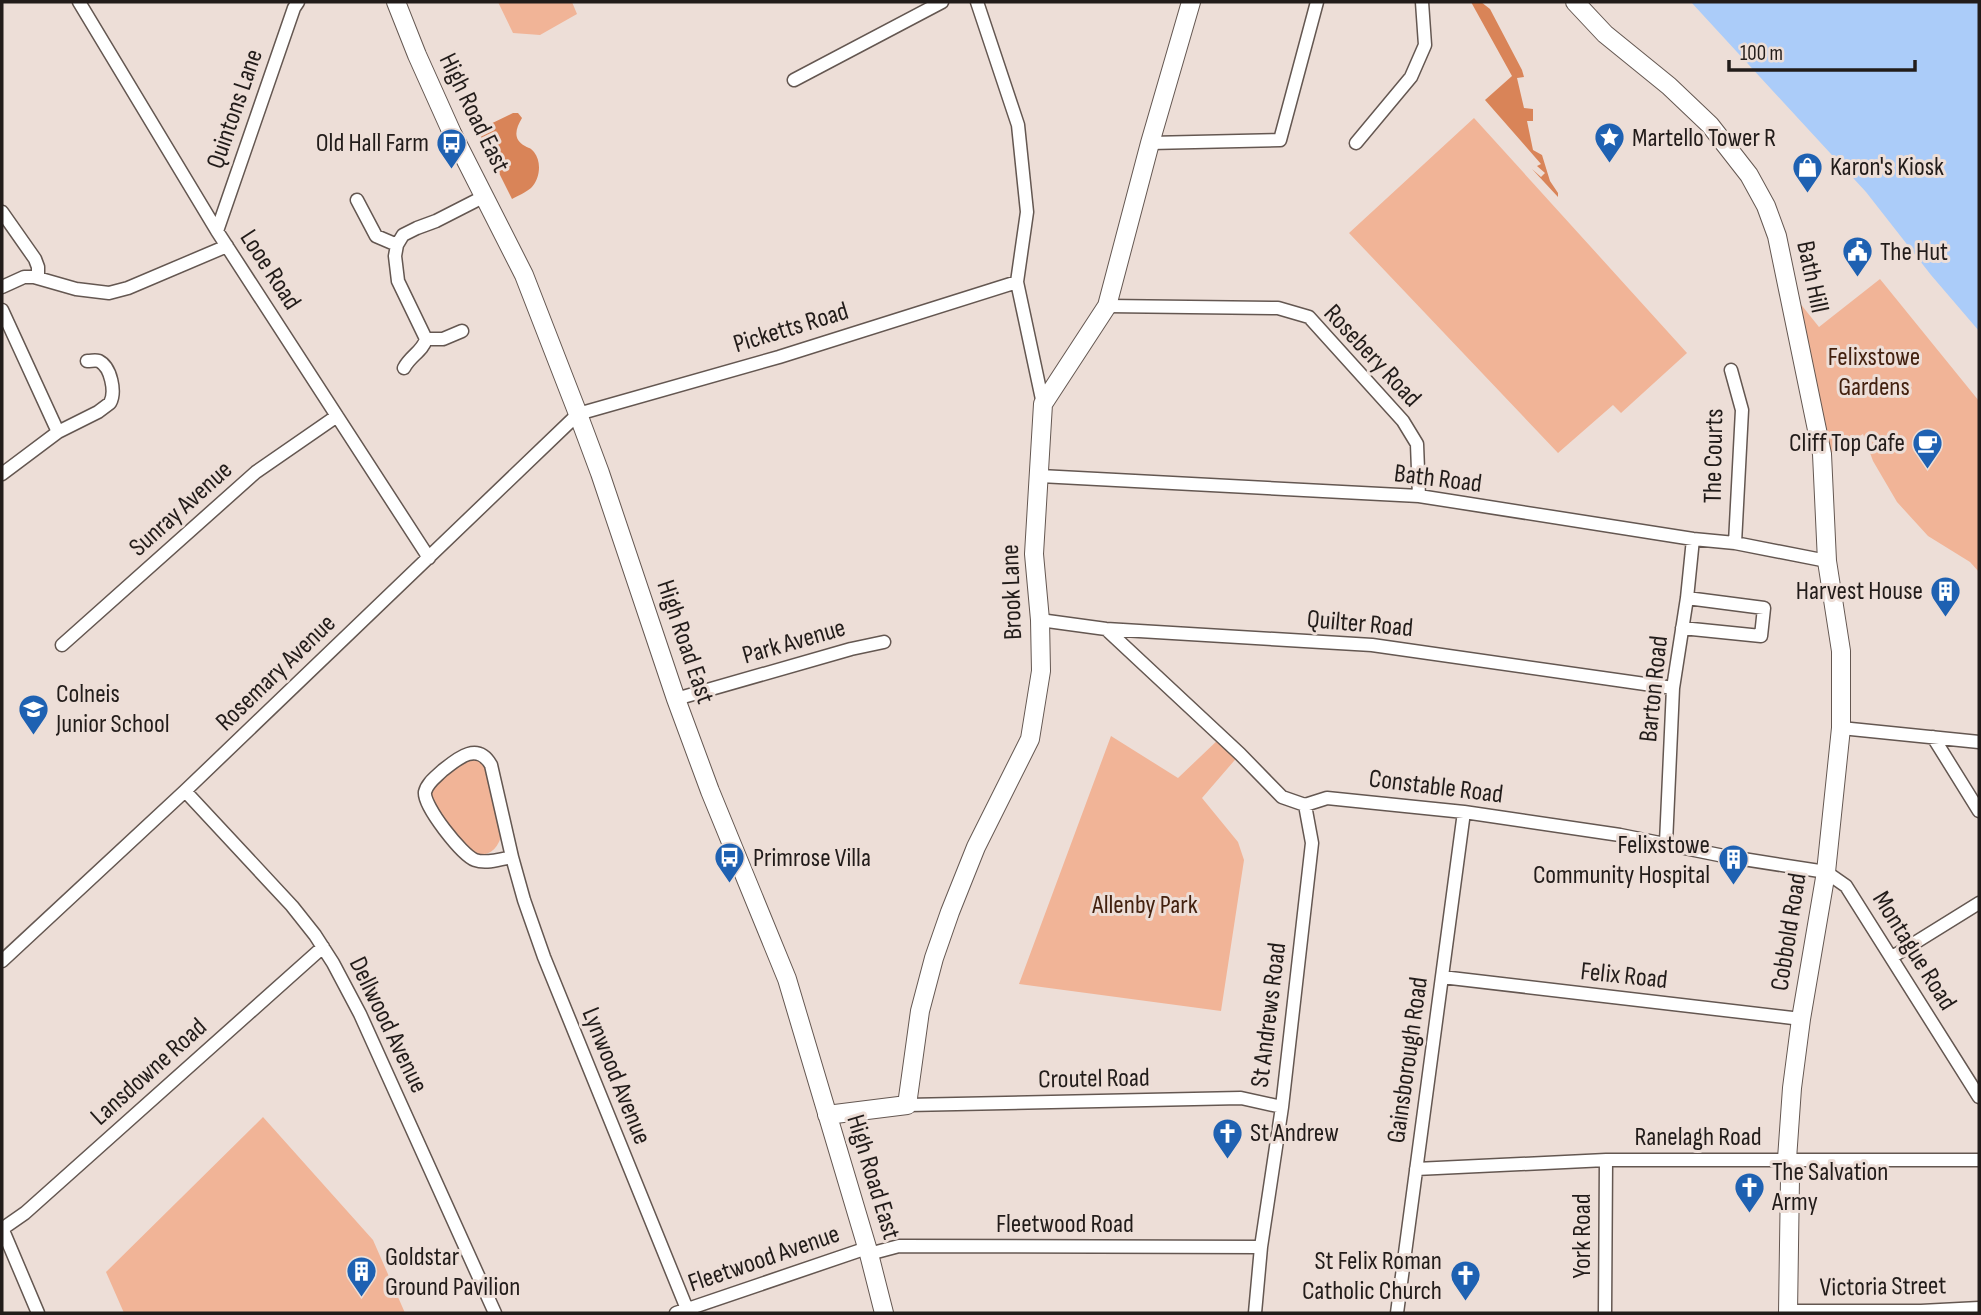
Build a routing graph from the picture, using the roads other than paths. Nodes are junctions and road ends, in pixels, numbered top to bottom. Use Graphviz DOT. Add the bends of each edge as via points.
graph roads {
  1 [pos="79,2"];
  2 [pos="298,2"];
  3 [pos="396,2"];
  4 [pos="942,2"];
  5 [pos="977,2"];
  6 [pos="1191,2"];
  7 [pos="1317,2"];
  8 [pos="1422,2"];
  9 [pos="1575,2"];
  10 [pos="794,80"];
  11 [pos="1150,143"];
  12 [pos="1356,143"];
  13 [pos="485,195"];
  14 [pos="357,200"];
  15 [pos="2,212"];
  16 [pos="217,231"];
  17 [pos="397,245"];
  18 [pos="227,246"];
  19 [pos="38,277"];
  20 [pos="1017,282"];
  21 [pos="2,287"];
  22 [pos="1107,306"];
  23 [pos="2,310"];
  24 [pos="462,331"];
  25 [pos="426,339"];
  26 [pos="87,361"];
  27 [pos="404,368"];
  28 [pos="1731,370"];
  29 [pos="1043,404"];
  30 [pos="578,414"];
  31 [pos="337,416"];
  32 [pos="58,432"];
  33 [pos="2,474"];
  34 [pos="1040,476"];
  35 [pos="1419,496"];
  36 [pos="1693,539"];
  37 [pos="1735,543"];
  38 [pos="429,558"];
  39 [pos="1827,561"];
  40 [pos="1687,598"];
  41 [pos="1040,620"];
  42 [pos="1682,628"];
  43 [pos="1106,629"];
  44 [pos="884,642"];
  45 [pos="62,645"];
  46 [pos="1673,688"];
  47 [pos="676,699"];
  48 [pos="1841,728"];
  49 [pos="1933,737"];
  50 [pos="1979,742"];
  51 [pos="185,791"];
  52 [pos="1305,805"];
  53 [pos="1979,811"];
  54 [pos="1464,812"];
  55 [pos="1666,844"];
  56 [pos="512,857"];
  57 [pos="1826,872"];
  58 [pos="1979,903"];
  59 [pos="323,947"];
  60 [pos="1892,957"];
  61 [pos="2,961"];
  62 [pos="1442,977"];
  63 [pos="1801,1019"];
  64 [pos="1979,1097"];
  65 [pos="907,1105"];
  66 [pos="1282,1107"];
  67 [pos="827,1115"];
  68 [pos="1787,1159"];
  69 [pos="1606,1160"];
  70 [pos="1979,1160"];
  71 [pos="1416,1169"];
  72 [pos="2,1229"];
  73 [pos="1261,1247"];
  74 [pos="868,1251"];
  75 [pos="1979,1308"];
  76 [pos="681,1311"];
  77 [pos="1788,1312"];
  78 [pos="38,1313"];
  79 [pos="495,1313"];
  80 [pos="884,1313"];
  81 [pos="1255,1313"];
  82 [pos="1397,1313"];
  83 [pos="1605,1313"];
  1 -- 16 [label="street, Looe Road"];
  2 -- 16 [label="street, Quintons Lane"];
  3 -- 13 [label="street, High Road East" via="452,133"];
  4 -- 10 [label="street"];
  5 -- 20 [label="street" via="1018,125 1027,212"];
  6 -- 11 [label="street"];
  7 -- 11 [label="street" via="1280,141"];
  8 -- 12 [label="street" via="1425,45 1411,77"];
  9 -- 39 [label="street, Bath Hill" via="1710,125 1766,205 1777,236 1822,454"];
  11 -- 22 [label="street"];
  13 -- 17 [label="street" via="403,235"];
  13 -- 30 [label="street, High Road East" via="524,275"];
  14 -- 17 [label="street" via="376,236"];
  15 -- 19 [label="street" via="35,259"];
  16 -- 18 [label="street, Looe Road"];
  17 -- 25 [label="street" via="398,281"];
  18 -- 19 [label="street" via="109,293"];
  18 -- 31 [label="street, Looe Road"];
  19 -- 21 [label="street" via="24,277"];
  20 -- 29 [label="street"];
  20 -- 30 [label="street, Picketts Road"];
  22 -- 29 [label="street"];
  22 -- 35 [label="street, Rosebery Road" via="1278,308 1309,317 1403,421 1417,444"];
  23 -- 32 [label="street"];
  24 -- 25 [label="street" via="443,339"];
  25 -- 27 [label="street"];
  26 -- 32 [label="street" via="102,363 113,399"];
  28 -- 37 [label="street, The Courts" via="1742,410"];
  29 -- 34 [label="street, Brook Lane"];
  30 -- 38 [label="street, Rosemary Avenue"];
  30 -- 47 [label="street, High Road East"];
  31 -- 38 [label="street, Looe Road"];
  31 -- 45 [label="street, Sunray Avenue" via="256,472"];
  32 -- 33 [label="street"];
  34 -- 35 [label="street, Bath Road"];
  34 -- 41 [label="street, Brook Lane" via="1034,554"];
  35 -- 36 [label="street, Bath Road"];
  36 -- 37 [label="street, Bath Road"];
  36 -- 40 [label="street, Barton Road"];
  37 -- 39 [label="street, Bath Road"];
  38 -- 51 [label="street, Rosemary Avenue"];
  39 -- 48 [label="street, Cobbold Road" via="1842,651"];
  40 -- 42 [label="street, Barton Road"];
  40 -- 42 [label="street" via="1764,608 1761,636"];
  41 -- 43 [label="street, Quilter Road"];
  41 -- 65 [label="street, Brook Lane" via="1041,671 1030,739 976,847 942,935 920,1011"];
  42 -- 46 [label="street, Barton Road"];
  43 -- 46 [label="street, Quilter Road" via="1372,645"];
  43 -- 52 [label="street" via="1282,797"];
  44 -- 47 [label="street, Park Avenue"];
  46 -- 55 [label="street, Barton Road"];
  47 -- 67 [label="street, High Road East" via="787,979"];
  48 -- 49 [label="street"];
  48 -- 57 [label="street, Cobbold Road"];
  49 -- 50 [label="street"];
  49 -- 53 [label="street"];
  51 -- 59 [label="street, Dellwood Avenue" via="292,906"];
  51 -- 61 [label="street, Rosemary Avenue"];
  52 -- 54 [label="street, Constable Road" via="1327,798"];
  52 -- 66 [label="street, St Andrews Road" via="1312,843"];
  54 -- 55 [label="street, Constable Road"];
  54 -- 62 [label="street, Gainsborough Road"];
  55 -- 57 [label="street, Constable Road"];
  56 -- 56 [label="street, Lynwood Avenue" via="474,859 430,810 426,788 460,757 480,754 491,765"];
  56 -- 76 [label="street, Lynwood Avenue" via="547,966"];
  57 -- 60 [label="street, Montague Road" via="1846,886"];
  57 -- 63 [label="street, Cobbold Road"];
  58 -- 60 [label="street"];
  59 -- 72 [label="street, Lansdowne Road"];
  59 -- 79 [label="street, Dellwood Avenue" via="360,1014"];
  60 -- 64 [label="street, Montague Road"];
  62 -- 63 [label="street, Felix Road"];
  62 -- 71 [label="street, Gainsborough Road"];
  63 -- 68 [label="street, Cobbold Road"];
  65 -- 66 [label="street, Croutel Road" via="1241,1098"];
  65 -- 67 [label="street"];
  66 -- 73 [label="street, St Andrews Road"];
  67 -- 74 [label="street, High Road East"];
  68 -- 69 [label="street, Ranelagh Road"];
  68 -- 70 [label="street, Ranelagh Road"];
  68 -- 77 [label="street, Cobbold Road"];
  69 -- 71 [label="street, Ranelagh Road"];
  69 -- 83 [label="street, York Road"];
  71 -- 82 [label="street, Gainsborough Road"];
  72 -- 78 [label="street"];
  73 -- 74 [label="street, Fleetwood Road" via="899,1246"];
  73 -- 81 [label="street, St Andrews Road"];
  74 -- 76 [label="street, Fleetwood Avenue"];
  74 -- 80 [label="street, High Road East"];
  75 -- 77 [label="street, Victoria Street"];
}
